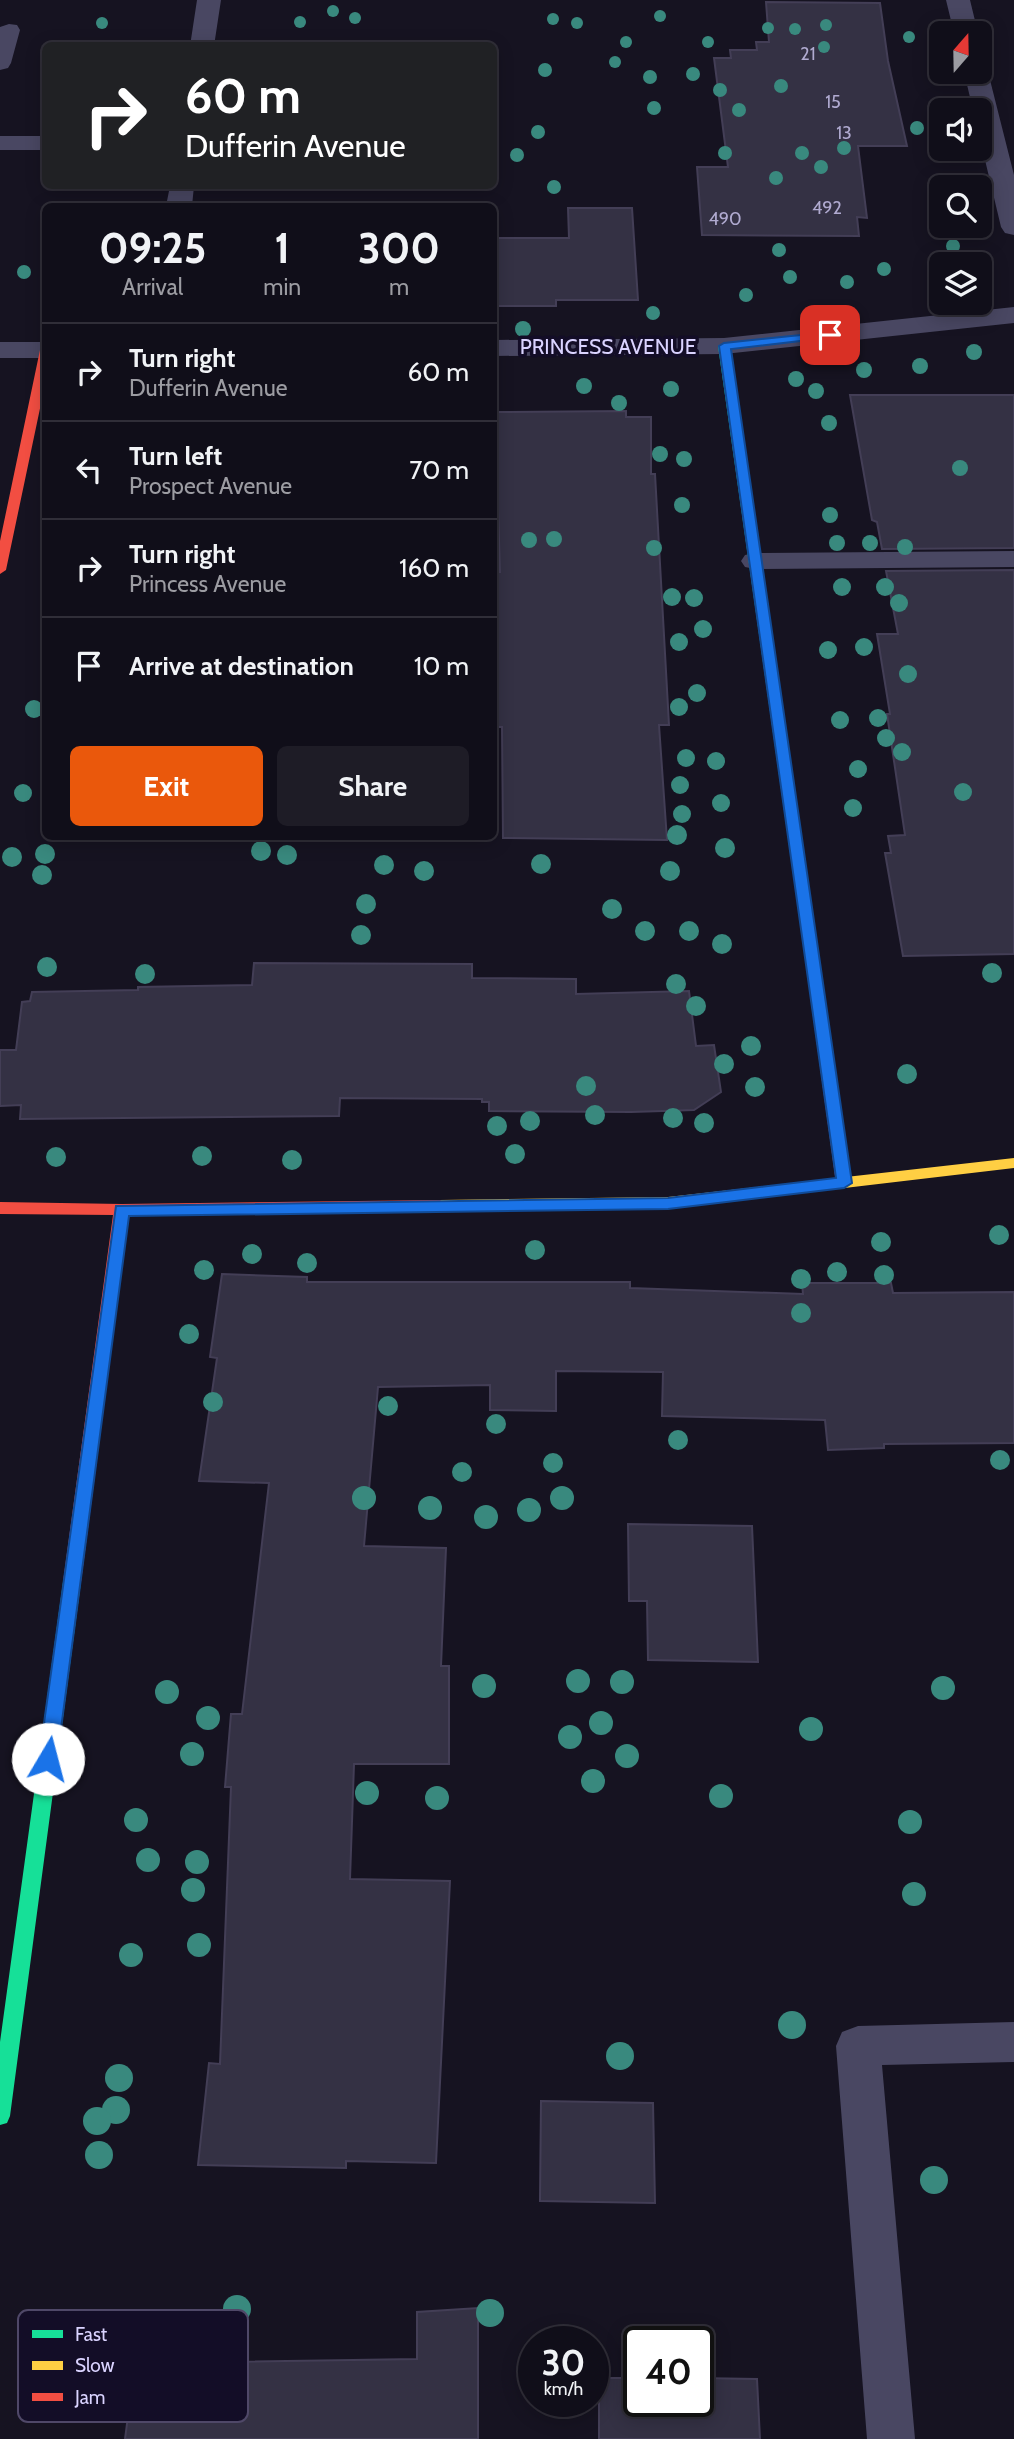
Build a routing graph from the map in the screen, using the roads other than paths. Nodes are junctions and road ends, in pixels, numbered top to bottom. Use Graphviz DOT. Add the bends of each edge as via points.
graph roads {
  1 [pos="209,0"];
  2 [pos="958,0"];
  3 [pos="964,21"];
  4 [pos="9,30"];
  5 [pos="203,42"];
  6 [pos="0,63"];
  7 [pos="979,84"];
  8 [pos="0,143"];
  9 [pos="42,143"];
  10 [pos="1014,227"];
  11 [pos="1014,315"];
  12 [pos="724,346"];
  13 [pos="497,348"];
  14 [pos="0,350"];
  15 [pos="42,350"];
  16 [pos="42,369"];
  17 [pos="1014,559"];
  18 [pos="755,561"];
  19 [pos="0,570"];
  20 [pos="1014,1163"];
  21 [pos="844,1183"];
  22 [pos="0,1208"];
  23 [pos="121,1210"];
  24 [pos="1014,2042"];
  25 [pos="0,2116"];
  26 [pos="891,2439"];
  1 -- 5 [label="street"];
  2 -- 3 [label="street"];
  4 -- 6 [label="lane"];
  7 -- 10 [label="street"];
  8 -- 9 [label="lane"];
  11 -- 12 [label="street, PRINCESS AVENUE"];
  12 -- 13 [label="street, PRINCESS AVENUE"];
  12 -- 18 [label="street"];
  14 -- 15 [label="street"];
  16 -- 19 [label="street"];
  17 -- 18 [label="lane"];
  18 -- 21 [label="street"];
  20 -- 21 [label="street"];
  21 -- 23 [label="street" via="668,1203"];
  22 -- 23 [label="street"];
  23 -- 25 [label="street"];
  24 -- 26 [label="lane" via="858,2046"];
}
